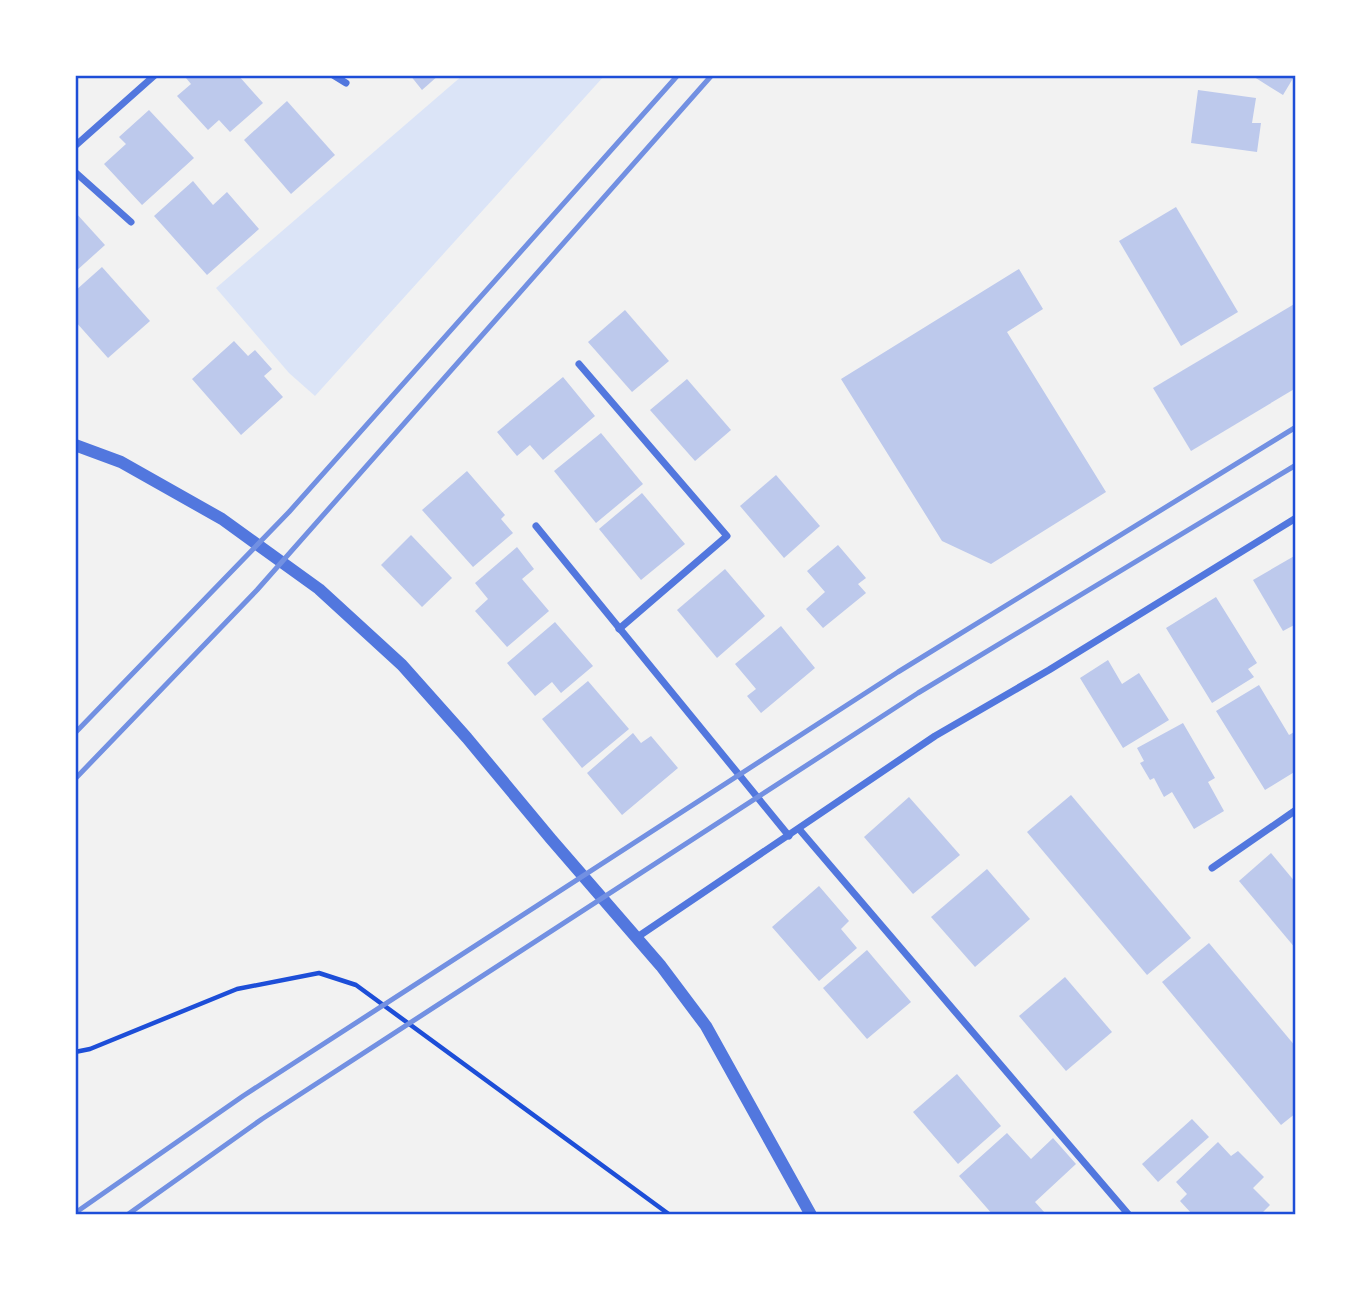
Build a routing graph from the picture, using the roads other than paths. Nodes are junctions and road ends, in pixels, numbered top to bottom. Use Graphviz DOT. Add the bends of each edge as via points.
graph roads {
  1 [pos="155,75"];
  2 [pos="333,75"];
  3 [pos="346,83"];
  4 [pos="75,146"];
  5 [pos="75,172"];
  6 [pos="131,222"];
  7 [pos="579,364"];
  8 [pos="75,445"];
  9 [pos="1296,518"];
  10 [pos="536,526"];
  11 [pos="620,629"];
  12 [pos="1296,810"];
  13 [pos="799,829"];
  14 [pos="789,836"];
  15 [pos="1212,868"];
  16 [pos="636,938"];
  17 [pos="811,1215"];
  18 [pos="1129,1215"];
  1 -- 4 [label="street"];
  2 -- 3 [label="street"];
  5 -- 6 [label="street"];
  7 -- 11 [label="street" via="727,536"];
  8 -- 16 [label="street" via="121,462 222,519 320,589 411,676"];
  9 -- 13 [label="street" via="935,736"];
  10 -- 11 [label="street"];
  11 -- 14 [label="street"];
  12 -- 15 [label="street"];
  13 -- 14 [label="street"];
  13 -- 18 [label="street"];
  14 -- 16 [label="street"];
  16 -- 17 [label="street" via="706,1026"];
}
